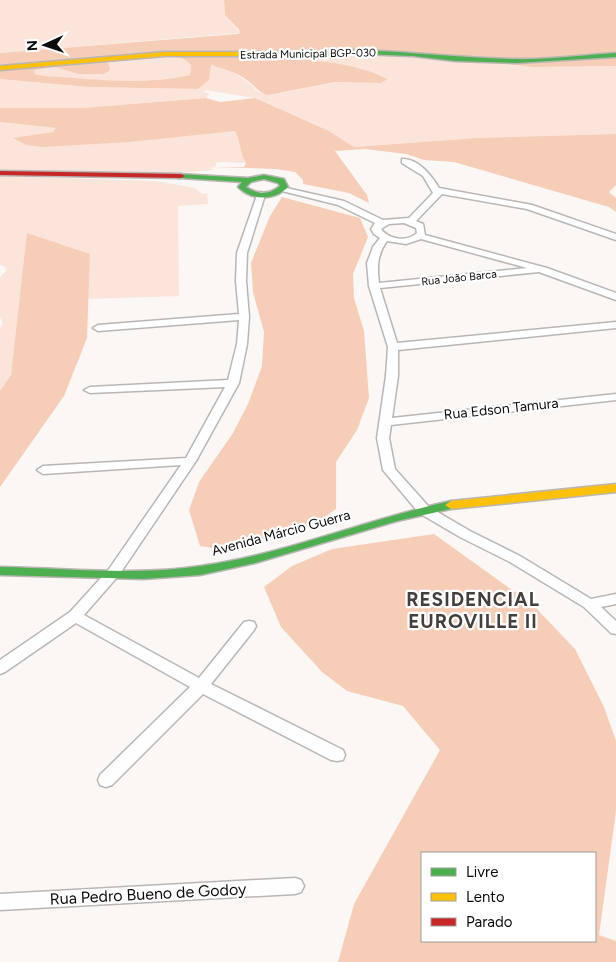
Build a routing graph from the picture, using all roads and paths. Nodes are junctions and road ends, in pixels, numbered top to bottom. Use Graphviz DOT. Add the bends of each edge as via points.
graph roads {
  1 [pos="616,55"];
  2 [pos="0,68"];
  3 [pos="405,161"];
  4 [pos="0,173"];
  5 [pos="156,177"];
  6 [pos="246,184"];
  7 [pos="282,190"];
  8 [pos="436,190"];
  9 [pos="410,221"];
  10 [pos="383,223"];
  11 [pos="420,236"];
  12 [pos="616,237"];
  13 [pos="385,238"];
  14 [pos="544,269"];
  15 [pos="374,286"];
  16 [pos="616,297"];
  17 [pos="244,317"];
  18 [pos="616,324"];
  19 [pos="98,328"];
  20 [pos="393,347"];
  21 [pos="234,383"];
  22 [pos="90,390"];
  23 [pos="616,397"];
  24 [pos="386,422"];
  25 [pos="190,461"];
  26 [pos="43,470"];
  27 [pos="616,488"];
  28 [pos="424,510"];
  29 [pos="0,571"];
  30 [pos="114,572"];
  31 [pos="616,599"];
  32 [pos="590,604"];
  33 [pos="75,616"];
  34 [pos="249,626"];
  35 [pos="616,629"];
  36 [pos="0,668"];
  37 [pos="201,686"];
  38 [pos="337,755"];
  39 [pos="106,780"];
  40 [pos="295,886"];
  41 [pos="0,902"];
  1 -- 2 [label="street, Estrada Municipal BGP-030" via="506,61 362,52 174,54"];
  3 -- 8 [label="street" via="426,174"];
  4 -- 5 [label="street"];
  5 -- 6 [label="street" via="179,176"];
  5 -- 6 [label="street" via="159,180"];
  6 -- 7 [label="street" via="273,194"];
  6 -- 7 [label="street" via="264,177 281,181 284,184"];
  6 -- 17 [label="street" via="241,281"];
  7 -- 10 [label="street" via="341,202"];
  8 -- 9 [label="street" via="438,194"];
  8 -- 12 [label="street" via="529,207"];
  9 -- 10 [label="street"];
  9 -- 11 [label="street" via="420,226"];
  10 -- 13 [label="street" via="376,229"];
  11 -- 13 [label="street" via="400,241"];
  11 -- 14 [label="street"];
  13 -- 15 [label="street" via="372,264"];
  14 -- 15 [label="street, Rua João Barca"];
  14 -- 16 [label="street"];
  15 -- 20 [label="street"];
  17 -- 19 [label="street"];
  17 -- 21 [label="street"];
  18 -- 20 [label="street"];
  20 -- 24 [label="street"];
  21 -- 22 [label="street"];
  21 -- 25 [label="street"];
  23 -- 24 [label="street, Rua Edson Tamura"];
  24 -- 28 [label="street" via="383,438 389,470"];
  25 -- 26 [label="street"];
  25 -- 30 [label="street"];
  27 -- 28 [label="street, Avenida Márcio Guerra"];
  28 -- 30 [label="street, Avenida Márcio Guerra" via="226,566 165,574"];
  28 -- 32 [label="street"];
  29 -- 30 [label="street, Avenida Márcio Guerra"];
  30 -- 33 [label="street"];
  31 -- 32 [label="street"];
  32 -- 35 [label="street"];
  33 -- 36 [label="street"];
  33 -- 37 [label="street"];
  34 -- 37 [label="street"];
  37 -- 38 [label="street"];
  37 -- 39 [label="street"];
  40 -- 41 [label="street, Rua Pedro Bueno de Godoy"];
}
